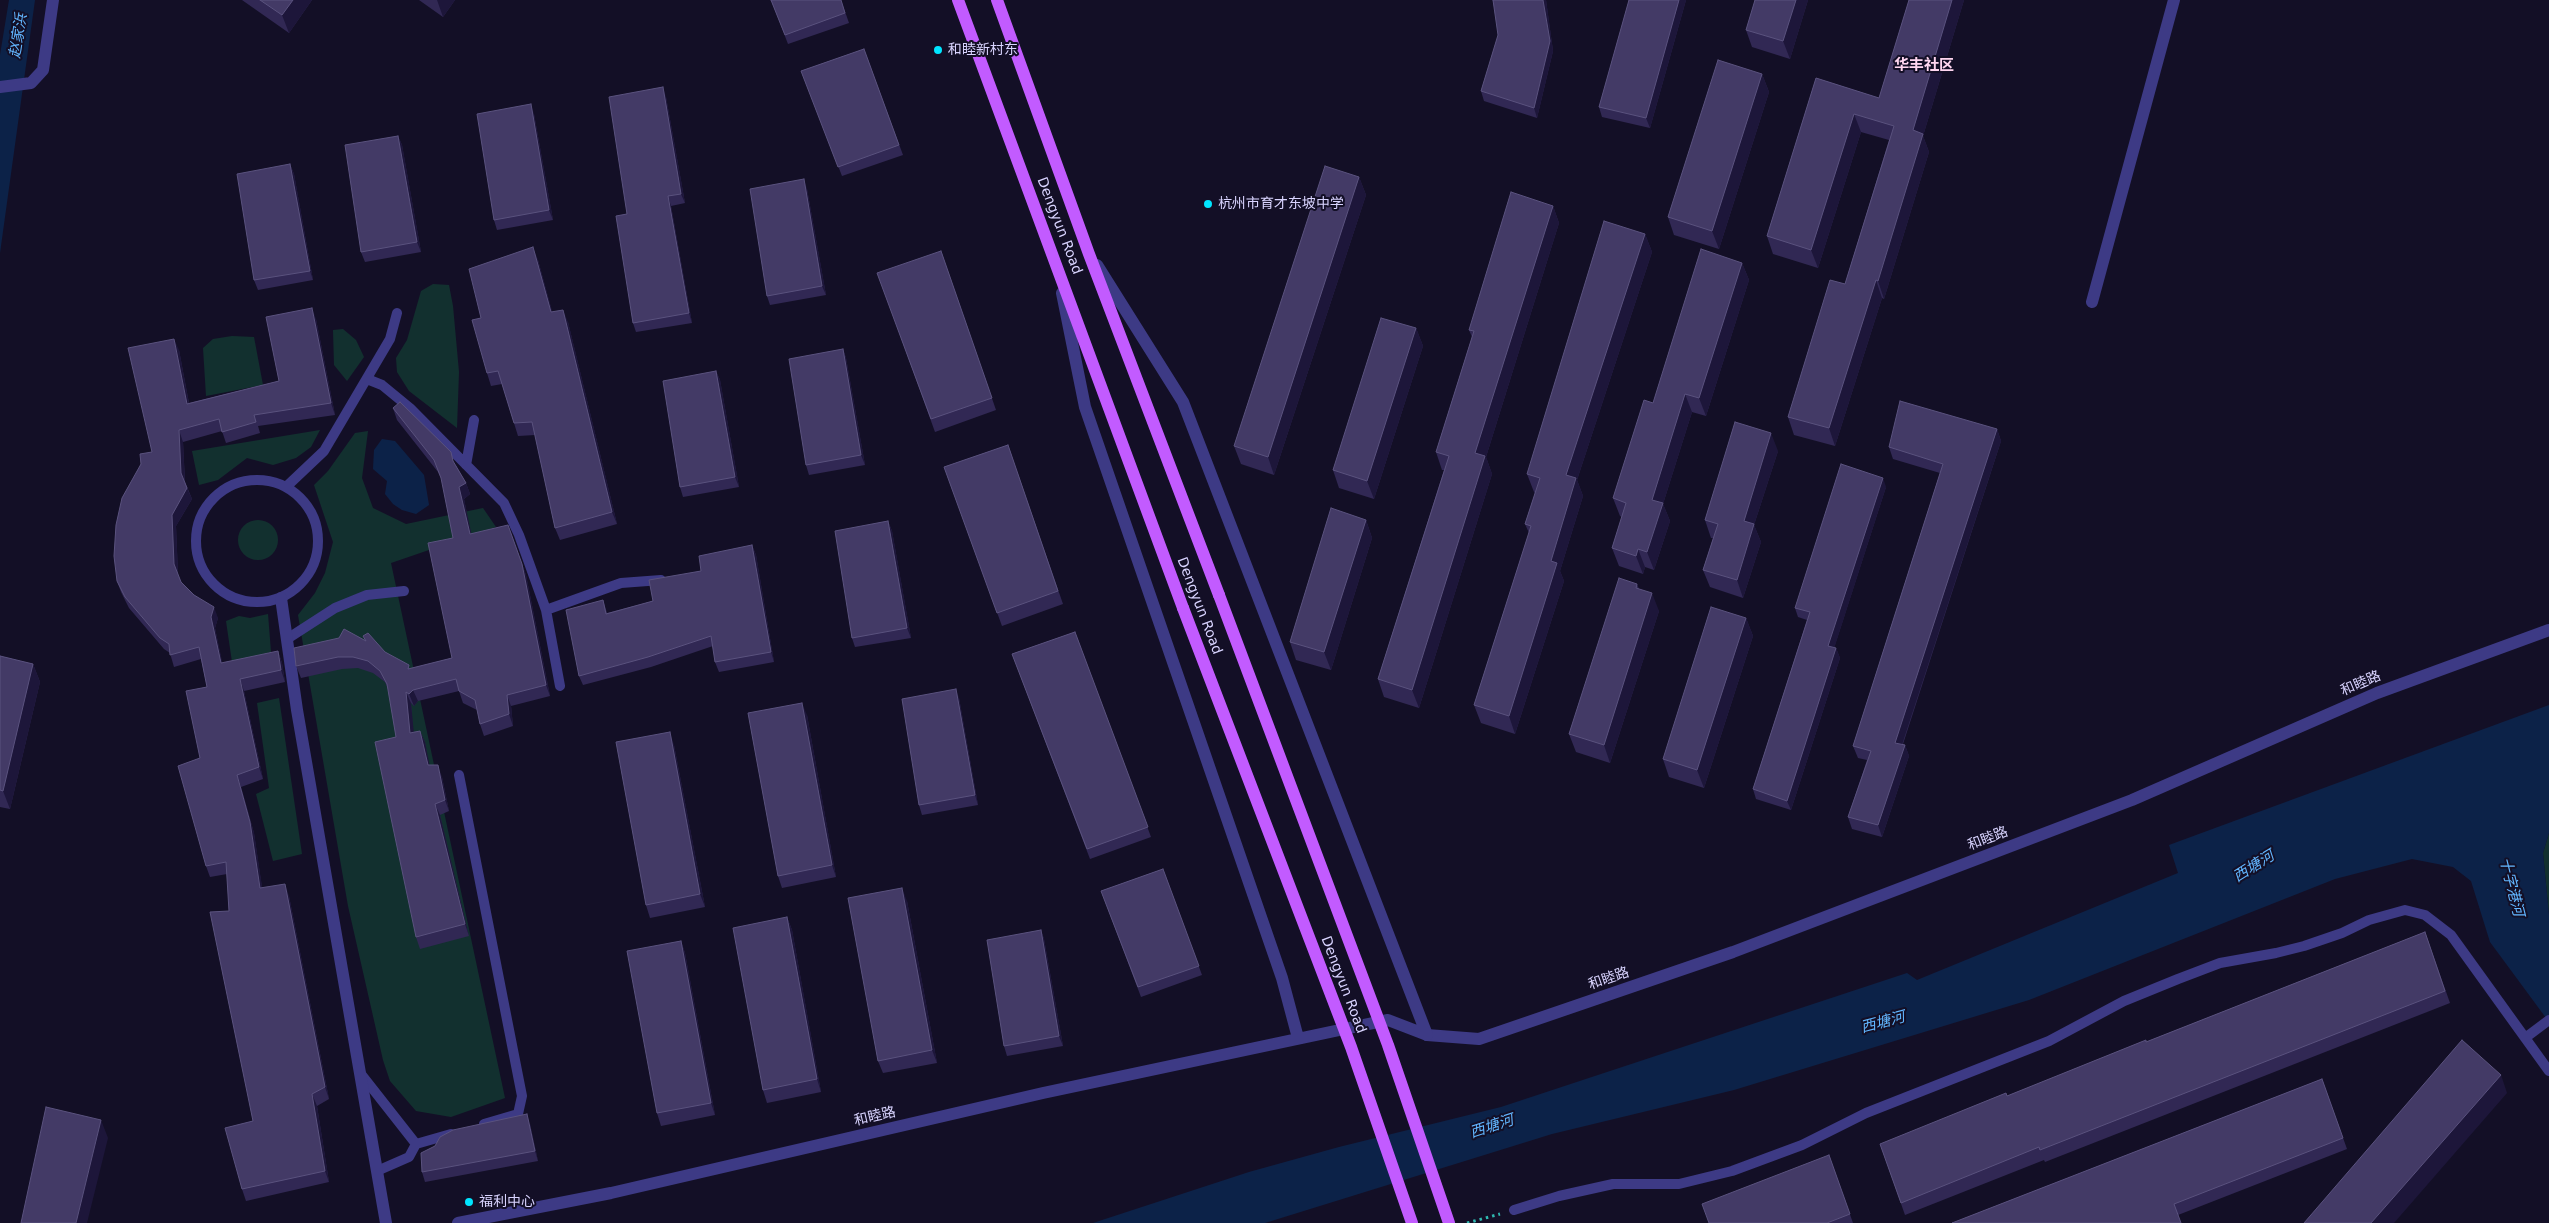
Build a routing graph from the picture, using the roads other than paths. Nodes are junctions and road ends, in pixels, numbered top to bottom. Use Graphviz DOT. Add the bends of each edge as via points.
graph roads {
  1 [pos="52,0"];
  2 [pos="958,0"];
  3 [pos="997,0"];
  4 [pos="2174,0"];
  5 [pos="0,87"];
  6 [pos="1089,254"];
  7 [pos="1056,261"];
  8 [pos="2092,302"];
  9 [pos="397,313"];
  10 [pos="367,379"];
  11 [pos="474,420"];
  12 [pos="466,465"];
  13 [pos="286,487"];
  14 [pos="668,579"];
  15 [pos="404,591"];
  16 [pos="281,598"];
  17 [pos="546,610"];
  18 [pos="2549,630"];
  19 [pos="287,639"];
  20 [pos="560,686"];
  21 [pos="459,775"];
  22 [pos="2549,1020"];
  23 [pos="1427,1035"];
  24 [pos="1298,1038"];
  25 [pos="2525,1038"];
  26 [pos="2549,1071"];
  27 [pos="360,1074"];
  28 [pos="416,1144"];
  29 [pos="377,1171"];
  30 [pos="1514,1210"];
  31 [pos="386,1223"];
  32 [pos="458,1223"];
  33 [pos="1412,1223"];
  34 [pos="1449,1223"];
  1 -- 5 [label="street" via="43,70 31,83"];
  2 -- 7 [label="main road, Dengyun Road"];
  3 -- 6 [label="main road, Dengyun Road"];
  4 -- 8 [label="street"];
  6 -- 23 [label="street" via="1183,402"];
  6 -- 34 [label="main road, Dengyun Road, bridge" via="1384,1036"];
  7 -- 24 [label="street" via="1085,407 1282,978"];
  7 -- 33 [label="main road, Dengyun Road, bridge" via="1183,608 1351,1047"];
  9 -- 10 [label="lane" via="390,339"];
  10 -- 12 [label="lane" via="382,385 410,408"];
  10 -- 13 [label="lane" via="324,451"];
  11 -- 12 [label="lane"];
  12 -- 17 [label="lane" via="504,503 520,535"];
  13 -- 16 [label="lane" via="302,499 313,515 318,544 310,572 298,588"];
  13 -- 16 [label="lane" via="268,481 248,480 229,487 213,499 201,517 196,537 198,558 207,576 221,591 240,600 254,602"];
  14 -- 17 [label="lane" via="621,583"];
  15 -- 19 [label="lane" via="359,598 335,608"];
  16 -- 19 [label="street"];
  17 -- 20 [label="lane"];
  18 -- 23 [label="street, 和睦路" via="2377,693 2132,800 1733,952 1479,1039"];
  19 -- 27 [label="street"];
  21 -- 28 [label="lane" via="522,1096 518,1114"];
  22 -- 25 [label="lane"];
  23 -- 24 [label="street, 和睦路" via="1388,1020"];
  24 -- 32 [label="street, 和睦路" via="1043,1093 611,1194"];
  25 -- 26 [label="lane"];
  25 -- 30 [label="lane" via="2451,936 2425,914 2405,910 2369,920 2304,946 2220,963 2178,979 2124,1002 2049,1041 1866,1114 1802,1145 1732,1171 1679,1184 1613,1184"];
  27 -- 28 [label="lane"];
  27 -- 29 [label="street"];
  28 -- 29 [label="lane" via="409,1157"];
  29 -- 31 [label="street"];
}
